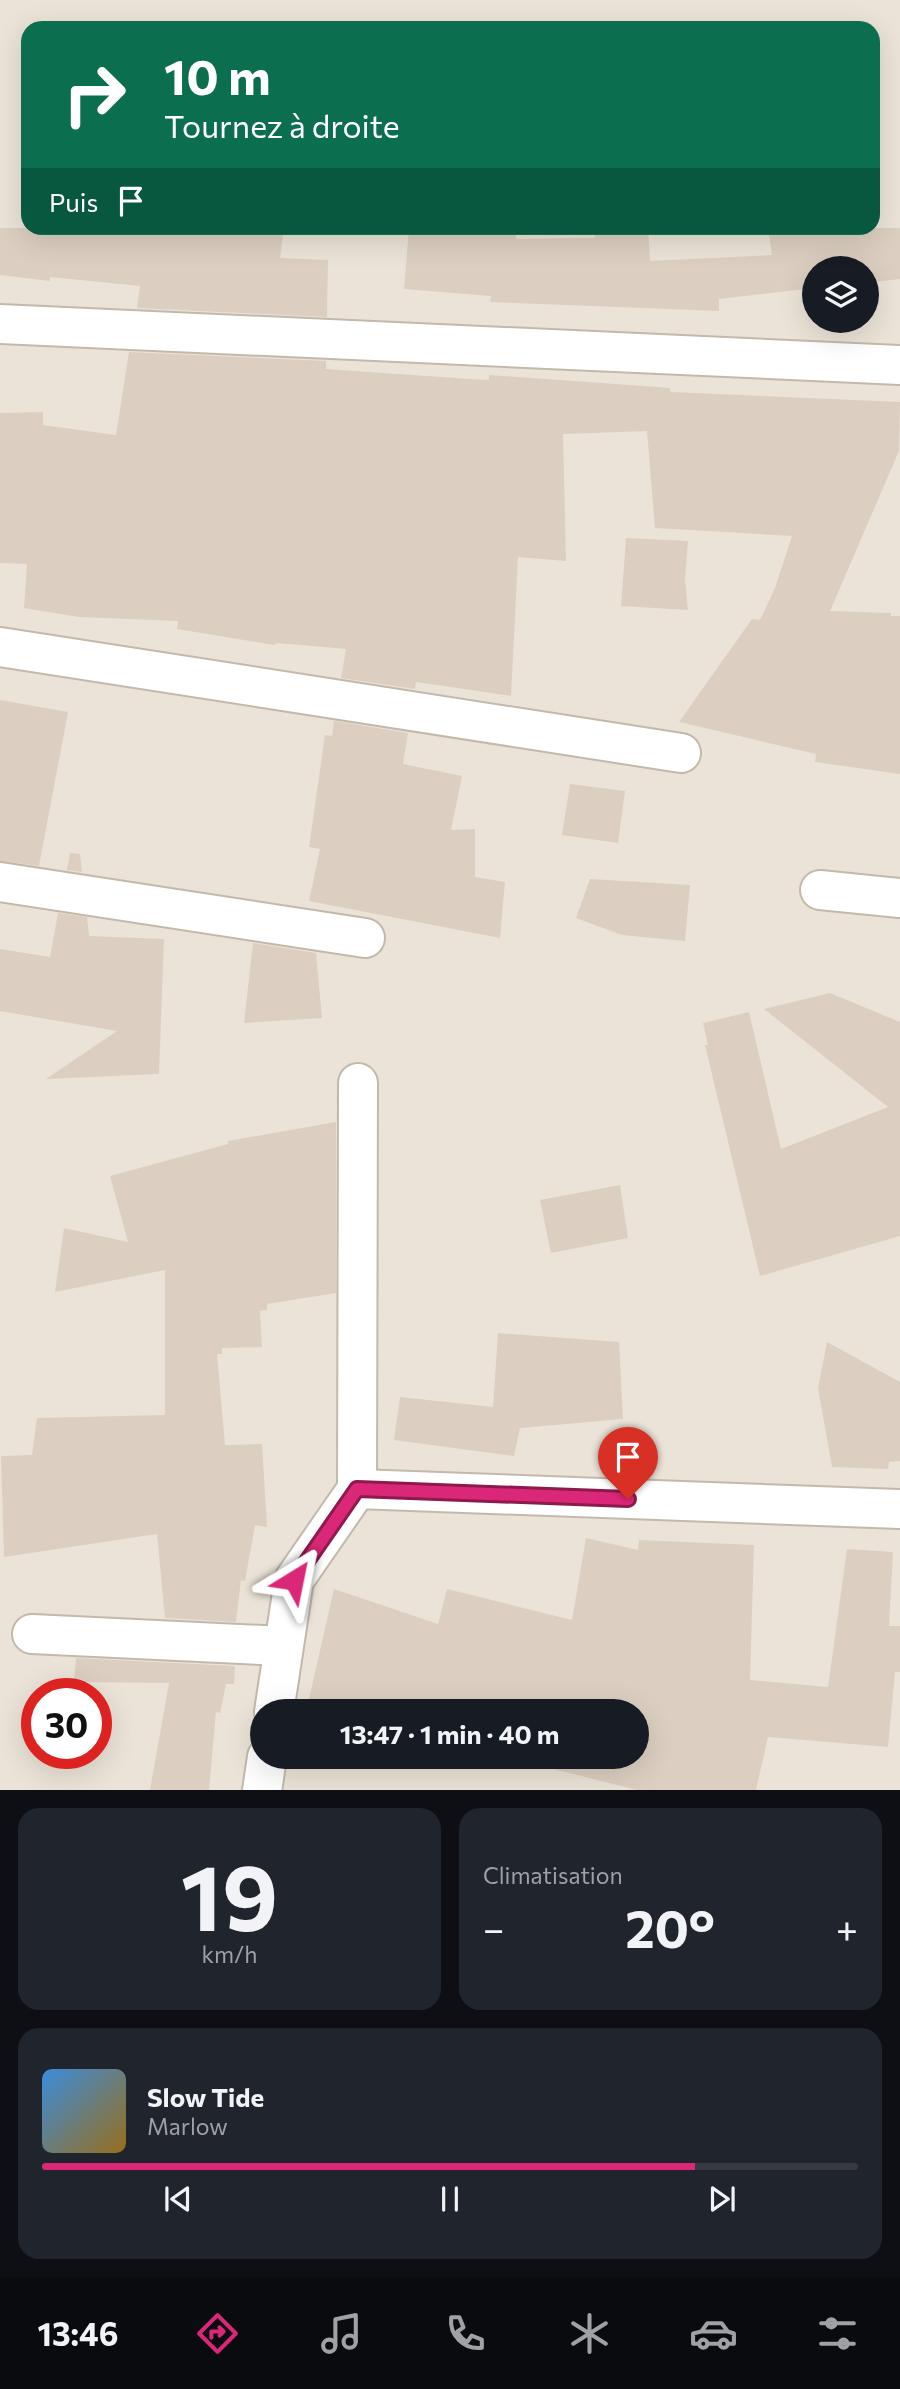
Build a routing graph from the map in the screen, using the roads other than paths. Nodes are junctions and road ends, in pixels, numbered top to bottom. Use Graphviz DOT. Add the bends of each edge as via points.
graph roads {
  1 [pos="0,324"];
  2 [pos="900,365"];
  3 [pos="0,647"];
  4 [pos="681,753"];
  5 [pos="0,882"];
  6 [pos="820,890"];
  7 [pos="900,898"];
  8 [pos="365,939"];
  9 [pos="359,1083"];
  10 [pos="357,1489"];
  11 [pos="900,1509"];
  12 [pos="32,1634"];
  13 [pos="284,1646"];
  14 [pos="276,1699"];
  15 [pos="266,1769"];
  16 [pos="263,1790"];
  1 -- 2 [label="street"];
  3 -- 4 [label="street"];
  5 -- 8 [label="street"];
  6 -- 7 [label="street"];
  9 -- 10 [label="street"];
  10 -- 11 [label="street"];
  10 -- 13 [label="street" via="294,1580"];
  12 -- 13 [label="street"];
  13 -- 14 [label="street"];
  15 -- 16 [label="street"];
}
